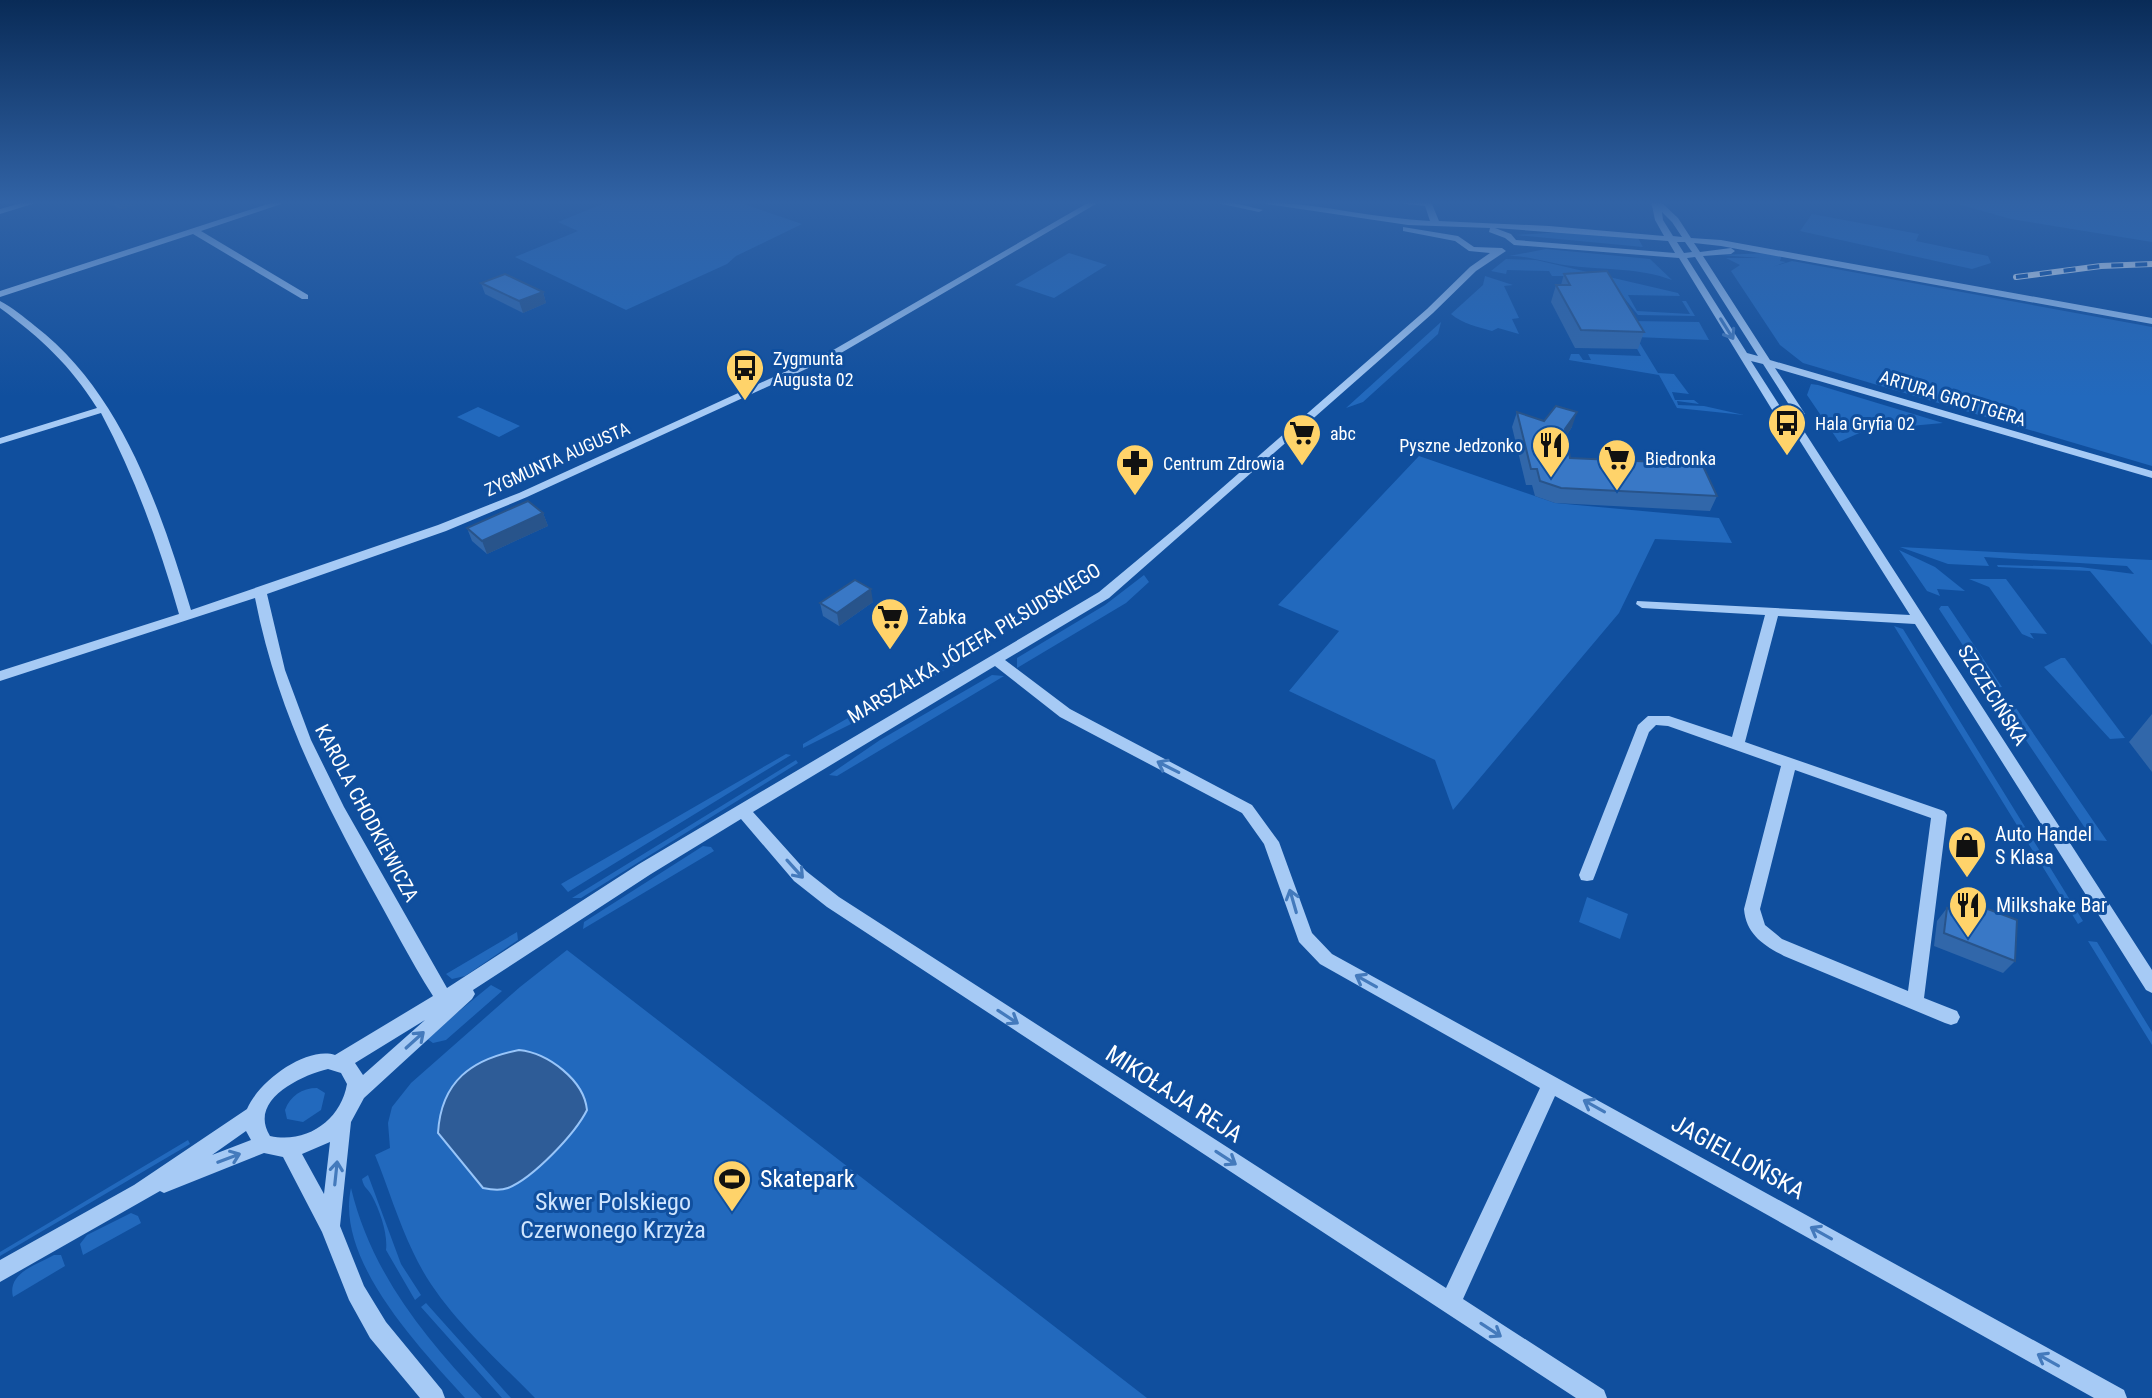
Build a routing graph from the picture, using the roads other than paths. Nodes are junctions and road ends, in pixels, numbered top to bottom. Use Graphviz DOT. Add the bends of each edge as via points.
graph roads {
  1 [pos="85,266"];
  2 [pos="253,266"];
  3 [pos="984,266"];
  4 [pos="1477,266"];
  5 [pos="1687,266"];
  6 [pos="1707,266"];
  7 [pos="1854,266"];
  8 [pos="1473,269"];
  9 [pos="0,294"];
  10 [pos="305,297"];
  11 [pos="0,304"];
  12 [pos="2152,321"];
  13 [pos="1743,355"];
  14 [pos="1768,362"];
  15 [pos="101,410"];
  16 [pos="1797,428"];
  17 [pos="0,441"];
  18 [pos="2152,475"];
  19 [pos="260,592"];
  20 [pos="1642,604"];
  21 [pos="1773,611"];
  22 [pos="187,617"];
  23 [pos="1919,620"];
  24 [pos="995,660"];
  25 [pos="0,676"];
  26 [pos="1737,744"];
  27 [pos="1789,763"];
  28 [pos="743,811"];
  29 [pos="1587,875"];
  30 [pos="493,969"];
  31 [pos="2152,985"];
  32 [pos="444,999"];
  33 [pos="1915,1002"];
  34 [pos="1951,1017"];
  35 [pos="338,1063"];
  36 [pos="1552,1083"];
  37 [pos="357,1092"];
  38 [pos="255,1114"];
  39 [pos="342,1120"];
  40 [pos="264,1144"];
  41 [pos="289,1149"];
  42 [pos="141,1192"];
  43 [pos="330,1226"];
  44 [pos="0,1272"];
  45 [pos="1450,1303"];
  46 [pos="434,1398"];
  47 [pos="1596,1398"];
  48 [pos="2116,1398"];
  1 -- 9 [label="street"];
  2 -- 10 [label="street"];
  3 -- 19 [label="street, ZYGMUNTA AUGUSTA" via="838,351 484,512"];
  4 -- 8 [label="street, MARSZAŁKA JÓZEFA PIŁSUDSKIEGO"];
  5 -- 13 [label="street, SZCZECIŃSKA, one-way"];
  6 -- 14 [label="street, SZCZECIŃSKA"];
  7 -- 12 [label="street"];
  8 -- 24 [label="street, MARSZAŁKA JÓZEFA PIŁSUDSKIEGO" via="1104,595"];
  11 -- 15 [label="street" via="62,354"];
  13 -- 14 [label="street, ARTURA GROTTGERA"];
  13 -- 16 [label="street, SZCZECIŃSKA" via="1779,413"];
  14 -- 16 [label="street, SZCZECIŃSKA" via="1800,414"];
  14 -- 18 [label="street, ARTURA GROTTGERA"];
  15 -- 17 [label="street"];
  15 -- 22 [label="street" via="140,487"];
  16 -- 23 [label="street, SZCZECIŃSKA"];
  19 -- 22 [label="street, ZYGMUNTA AUGUSTA"];
  19 -- 32 [label="street, KAROLA CHODKIEWICZA" via="278,673 306,750"];
  20 -- 21 [label="street"];
  21 -- 23 [label="street"];
  21 -- 26 [label="street"];
  22 -- 25 [label="street, ZYGMUNTA AUGUSTA"];
  23 -- 31 [label="street, SZCZECIŃSKA"];
  24 -- 28 [label="street, MARSZAŁKA JÓZEFA PIŁSUDSKIEGO"];
  36 -- 24 [label="street, JAGIELLOŃSKA, one-way" via="1319,954 1305,937 1271,842 1254,816 1065,713"];
  26 -- 27 [label="street"];
  26 -- 29 [label="street" via="1661,719 1648,723"];
  27 -- 33 [label="street" via="1752,909 1755,925 1790,951"];
  27 -- 33 [label="street" via="1939,815"];
  28 -- 30 [label="street, MARSZAŁKA JÓZEFA PIŁSUDSKIEGO"];
  28 -- 45 [label="street, MIKOŁAJA REJA, one-way" via="817,891"];
  30 -- 32 [label="street, MARSZAŁKA JÓZEFA PIŁSUDSKIEGO"];
  37 -- 30 [label="street, MARSZAŁKA JÓZEFA PIŁSUDSKIEGO, one-way"];
  32 -- 35 [label="street, MARSZAŁKA JÓZEFA PIŁSUDSKIEGO"];
  33 -- 34 [label="street"];
  35 -- 37 [label="street" via="353,1073"];
  35 -- 38 [label="street" via="316,1062 287,1074 262,1098"];
  36 -- 45 [label="street"];
  48 -- 36 [label="street, JAGIELLOŃSKA, one-way"];
  37 -- 39 [label="street"];
  38 -- 40 [label="street" via="254,1126"];
  38 -- 42 [label="street"];
  39 -- 41 [label="street" via="308,1144"];
  43 -- 39 [label="street, one-way"];
  40 -- 41 [label="street"];
  42 -- 40 [label="street, one-way"];
  41 -- 43 [label="street"];
  42 -- 44 [label="street"];
  43 -- 46 [label="street" via="356,1293 378,1330"];
  45 -- 47 [label="street, MIKOŁAJA REJA, one-way"];
}
